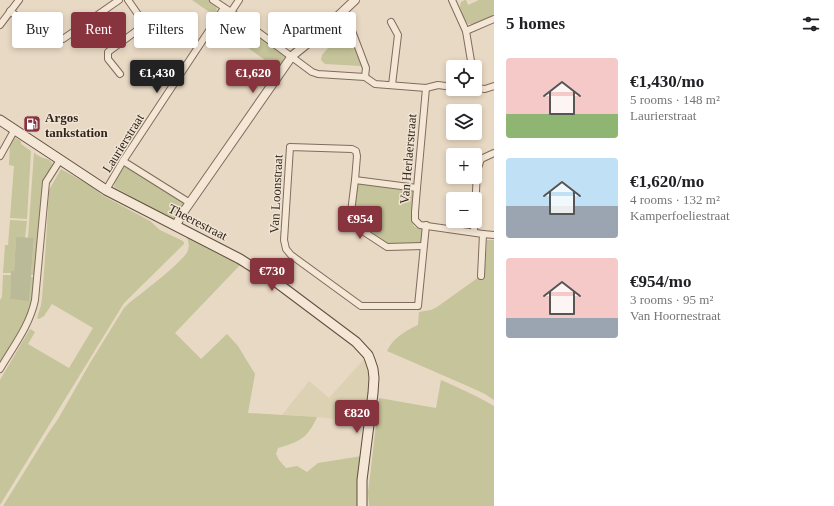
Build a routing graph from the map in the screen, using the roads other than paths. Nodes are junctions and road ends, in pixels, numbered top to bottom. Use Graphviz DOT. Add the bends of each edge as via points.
graph roads {
  1 [pos="19,0"];
  2 [pos="119,0"];
  3 [pos="128,0"];
  4 [pos="213,0"];
  5 [pos="239,0"];
  6 [pos="355,0"];
  7 [pos="455,1"];
  8 [pos="224,8"];
  9 [pos="10,11"];
  10 [pos="231,12"];
  11 [pos="494,19"];
  12 [pos="391,22"];
  13 [pos="0,25"];
  14 [pos="466,31"];
  15 [pos="260,33"];
  16 [pos="356,42"];
  17 [pos="292,56"];
  18 [pos="471,60"];
  19 [pos="120,74"];
  20 [pos="365,77"];
  21 [pos="392,85"];
  22 [pos="446,86"];
  23 [pos="494,86"];
  24 [pos="426,88"];
  25 [pos="482,89"];
  26 [pos="0,120"];
  27 [pos="15,130"];
  28 [pos="494,153"];
  29 [pos="0,156"];
  30 [pos="60,160"];
  31 [pos="123,161"];
  32 [pos="355,180"];
  33 [pos="417,188"];
  34 [pos="106,190"];
  35 [pos="190,203"];
  36 [pos="176,225"];
  37 [pos="426,225"];
  38 [pos="474,232"];
  39 [pos="483,234"];
  40 [pos="494,235"];
  41 [pos="423,246"];
  42 [pos="481,276"];
  43 [pos="0,368"];
  44 [pos="362,506"];
  1 -- 9 [label="street"];
  2 -- 9 [label="street" via="63,39 48,40"];
  3 -- 19 [label="street" via="144,22 143,26 108,52 108,59"];
  4 -- 8 [label="street"];
  5 -- 10 [label="street"];
  6 -- 17 [label="street"];
  7 -- 14 [label="street"];
  8 -- 10 [label="street"];
  8 -- 31 [label="street, Laurierstraat"];
  9 -- 13 [label="street"];
  11 -- 14 [label="street"];
  12 -- 21 [label="street" via="398,35"];
  14 -- 18 [label="street"];
  15 -- 17 [label="street"];
  16 -- 20 [label="street" via="366,68"];
  17 -- 20 [label="street" via="318,74"];
  17 -- 35 [label="street"];
  20 -- 21 [label="street" via="375,84"];
  21 -- 24 [label="street"];
  22 -- 24 [label="street"];
  23 -- 25 [label="street"];
  24 -- 33 [label="street, Van Herlaerstraat"];
  26 -- 27 [label="main road, Theerestraat"];
  27 -- 29 [label="street"];
  27 -- 30 [label="main road, Theerestraat"];
  28 -- 38 [label="street" via="480,159 477,171"];
  30 -- 34 [label="main road, Theerestraat"];
  30 -- 43 [label="street" via="46,182 34,308"];
  31 -- 34 [label="street, Laurierstraat"];
  31 -- 35 [label="street"];
  32 -- 33 [label="street"];
  32 -- 41 [label="street" via="352,212 355,226 386,247"];
  32 -- 41 [label="street, Van Loonstraat" via="358,156 356,151 290,147 284,240 291,255 361,306 418,306"];
  33 -- 37 [label="street, Van Herlaerstraat" via="415,220 420,225"];
  34 -- 36 [label="main road, Theerestraat"];
  35 -- 36 [label="street"];
  36 -- 44 [label="main road, Theerestraat" via="240,258 276,282 356,342 368,356 374,378 362,480"];
  37 -- 38 [label="street"];
  37 -- 41 [label="street"];
  38 -- 39 [label="street"];
  39 -- 40 [label="street"];
  39 -- 42 [label="street"];
}
